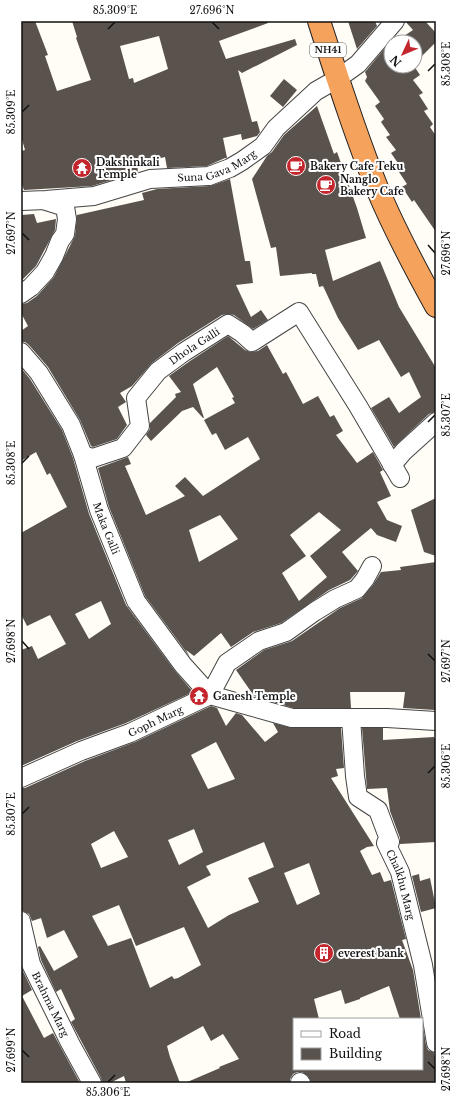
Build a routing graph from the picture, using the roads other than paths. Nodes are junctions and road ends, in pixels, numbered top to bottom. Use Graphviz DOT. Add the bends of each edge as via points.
graph roads {
  1 [pos="319,21"];
  2 [pos="395,21"];
  3 [pos="337,79"];
  4 [pos="46,200"];
  5 [pos="21,201"];
  6 [pos="21,294"];
  7 [pos="436,306"];
  8 [pos="21,352"];
  9 [pos="436,422"];
  10 [pos="83,455"];
  11 [pos="372,566"];
  12 [pos="210,695"];
  13 [pos="351,718"];
  14 [pos="436,721"];
  15 [pos="21,778"];
  16 [pos="21,920"];
  17 [pos="436,1043"];
  18 [pos="92,1083"];
  1 -- 3 [label="highway, NH41"];
  2 -- 3 [label="street, Suna Gava Marg" via="358,64"];
  3 -- 4 [label="street, Suna Gava Marg" via="316,91 276,128 263,146 230,168 210,176 150,179 94,196"];
  3 -- 7 [label="highway, NH41" via="378,189 400,238"];
  4 -- 5 [label="street, Suna Gava Marg"];
  4 -- 6 [label="street" via="65,207 65,234 45,272"];
  8 -- 10 [label="street, Maka Galli" via="39,373 71,425"];
  9 -- 10 [label="street, Dhola Galli" via="404,451 396,471 299,312 252,342 228,324 184,352 158,371 136,398 140,426 123,448 93,458"];
  10 -- 12 [label="street, Maka Galli" via="98,510 136,602 183,665"];
  11 -- 12 [label="street" via="357,589 324,606 286,632 259,641 227,663"];
  12 -- 13 [label="street" via="292,718"];
  12 -- 15 [label="street, Goph Marg"];
  13 -- 14 [label="street"];
  13 -- 17 [label="street, Chalkhu Marg" via="358,797 378,810 390,842 386,843 400,872 423,965"];
  16 -- 18 [label="street, Brahma Marg" via="31,964"];
}
